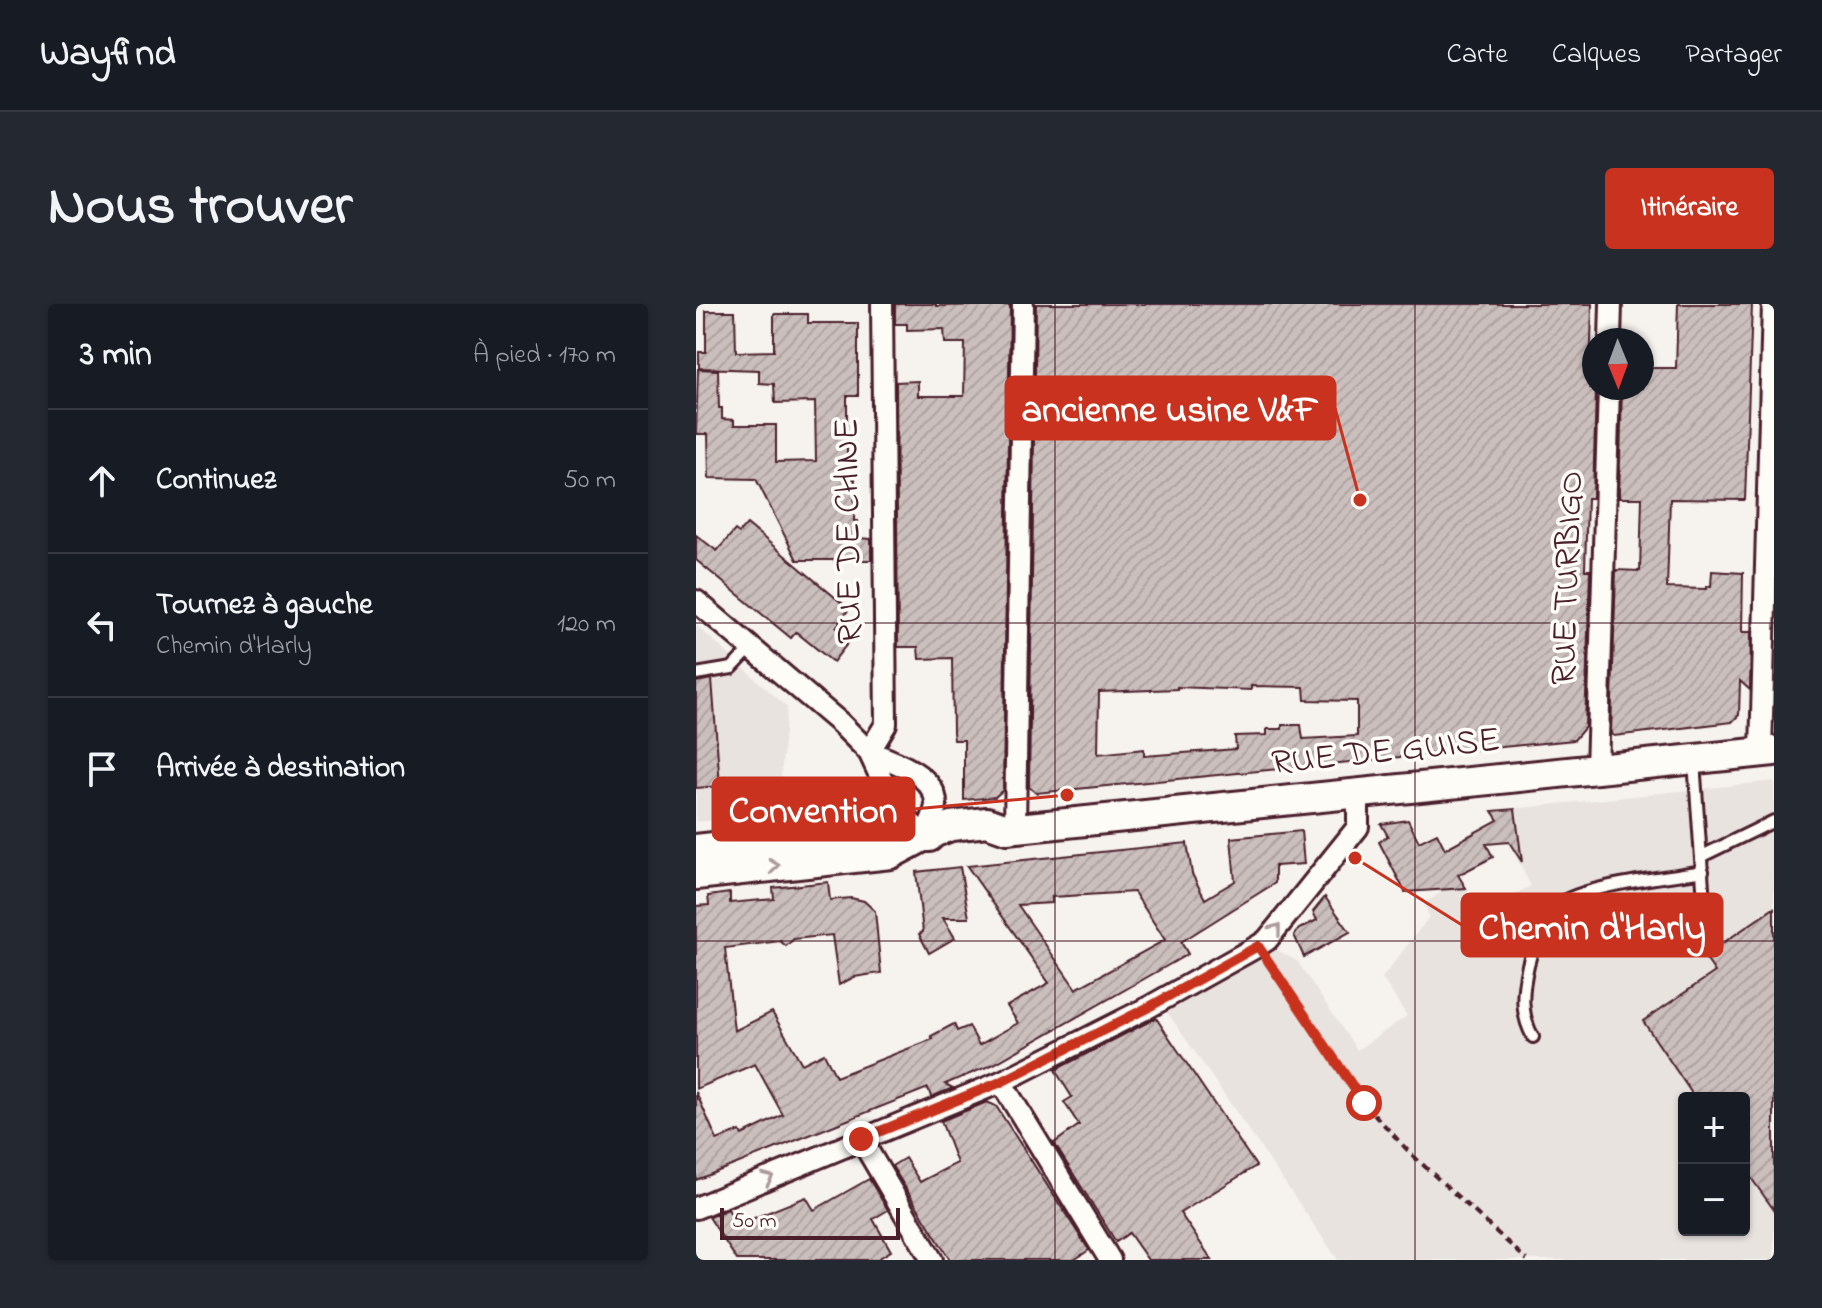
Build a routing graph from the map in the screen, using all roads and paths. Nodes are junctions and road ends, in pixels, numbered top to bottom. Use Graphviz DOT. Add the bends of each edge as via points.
graph roads {
  1 [pos="882,304"];
  2 [pos="1023,304"];
  3 [pos="1611,304"];
  4 [pos="1773,304"];
  5 [pos="1610,328"];
  6 [pos="1609,400"];
  7 [pos="696,601"];
  8 [pos="751,648"];
  9 [pos="696,674"];
  10 [pos="1767,751"];
  11 [pos="869,752"];
  12 [pos="1693,759"];
  13 [pos="1597,769"];
  14 [pos="1358,794"];
  15 [pos="1774,821"];
  16 [pos="1011,828"];
  17 [pos="925,836"];
  18 [pos="696,849"];
  19 [pos="1702,856"];
  20 [pos="1703,871"];
  21 [pos="696,875"];
  22 [pos="1707,943"];
  23 [pos="1258,946"];
  24 [pos="1533,1037"];
  25 [pos="1001,1082"];
  26 [pos="861,1139"];
  27 [pos="696,1208"];
  28 [pos="932,1260"];
  29 [pos="1110,1260"];
  30 [pos="1527,1260"];
  1 -- 11 [label="street, RUE DE CHINE" via="886,724"];
  2 -- 16 [label="street"];
  3 -- 5 [label="street"];
  4 -- 10 [label="street"];
  6 -- 13 [label="street, RUE TURBIGO"];
  7 -- 8 [label="street"];
  8 -- 9 [label="lane" via="732,668"];
  8 -- 11 [label="street"];
  10 -- 12 [label="main road, RUE DE GUISE"];
  11 -- 17 [label="street" via="896,810"];
  11 -- 17 [label="street" via="922,777 936,806"];
  12 -- 13 [label="main road, RUE DE GUISE"];
  12 -- 19 [label="lane"];
  13 -- 14 [label="main road, RUE DE GUISE"];
  14 -- 16 [label="main road, RUE DE GUISE"];
  23 -- 14 [label="street, one-way" via="1358,827"];
  15 -- 19 [label="lane"];
  16 -- 17 [label="main road, RUE DE GUISE" via="987,822 951,826"];
  17 -- 18 [label="main road, RUE DE GUISE" via="885,828"];
  21 -- 17 [label="main road, RUE DE GUISE, one-way" via="891,854"];
  19 -- 20 [label="lane"];
  20 -- 22 [label="lane"];
  20 -- 24 [label="lane" via="1580,893 1559,904 1536,936 1525,977 1522,1004"];
  23 -- 25 [label="street"];
  23 -- 30 [label="path" via="1364,1103 1410,1153"];
  25 -- 26 [label="street"];
  25 -- 29 [label="street"];
  27 -- 26 [label="street, one-way"];
  26 -- 28 [label="street"];
}
